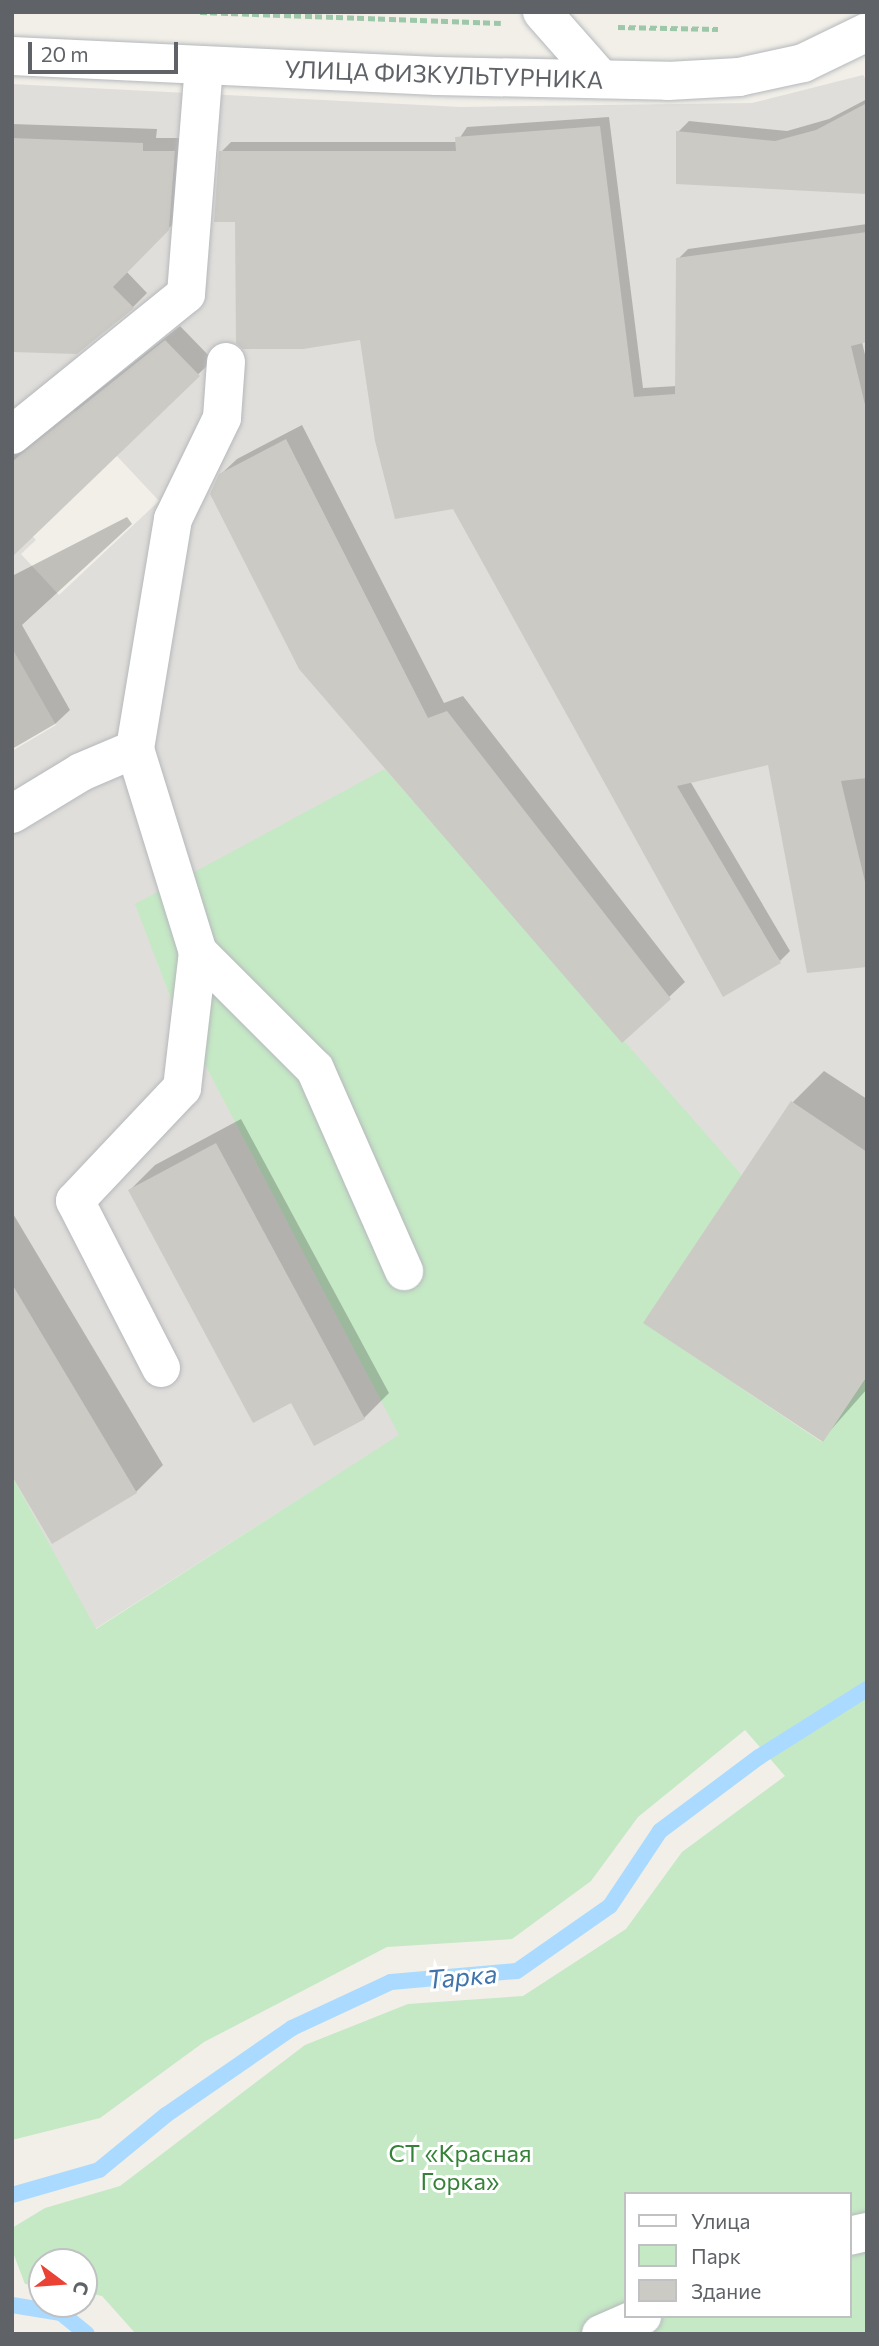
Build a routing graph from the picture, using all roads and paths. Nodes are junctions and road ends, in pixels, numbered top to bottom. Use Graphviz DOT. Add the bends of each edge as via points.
graph roads {
  1 [pos="542,12"];
  2 [pos="867,32"];
  3 [pos="12,56"];
  4 [pos="204,66"];
  5 [pos="601,79"];
  6 [pos="226,362"];
  7 [pos="12,435"];
  8 [pos="135,749"];
  9 [pos="12,814"];
  10 [pos="198,951"];
  11 [pos="404,1271"];
  12 [pos="161,1368"];
  13 [pos="637,2318"];
  14 [pos="601,2334"];
  1 -- 5 [label="street"];
  2 -- 5 [label="street, УЛИЦА ФИЗКУЛЬТУРНИКА" via="803,63 739,77"];
  3 -- 4 [label="street, УЛИЦА ФИЗКУЛЬТУРНИКА"];
  4 -- 5 [label="street, УЛИЦА ФИЗКУЛЬТУРНИКА"];
  4 -- 7 [label="street" via="186,293"];
  6 -- 8 [label="street" via="222,418 173,519"];
  8 -- 9 [label="street" via="80,772"];
  8 -- 10 [label="street"];
  10 -- 11 [label="street" via="315,1069"];
  10 -- 12 [label="street" via="181,1088 75,1201"];
  13 -- 14 [label="street"];
}
